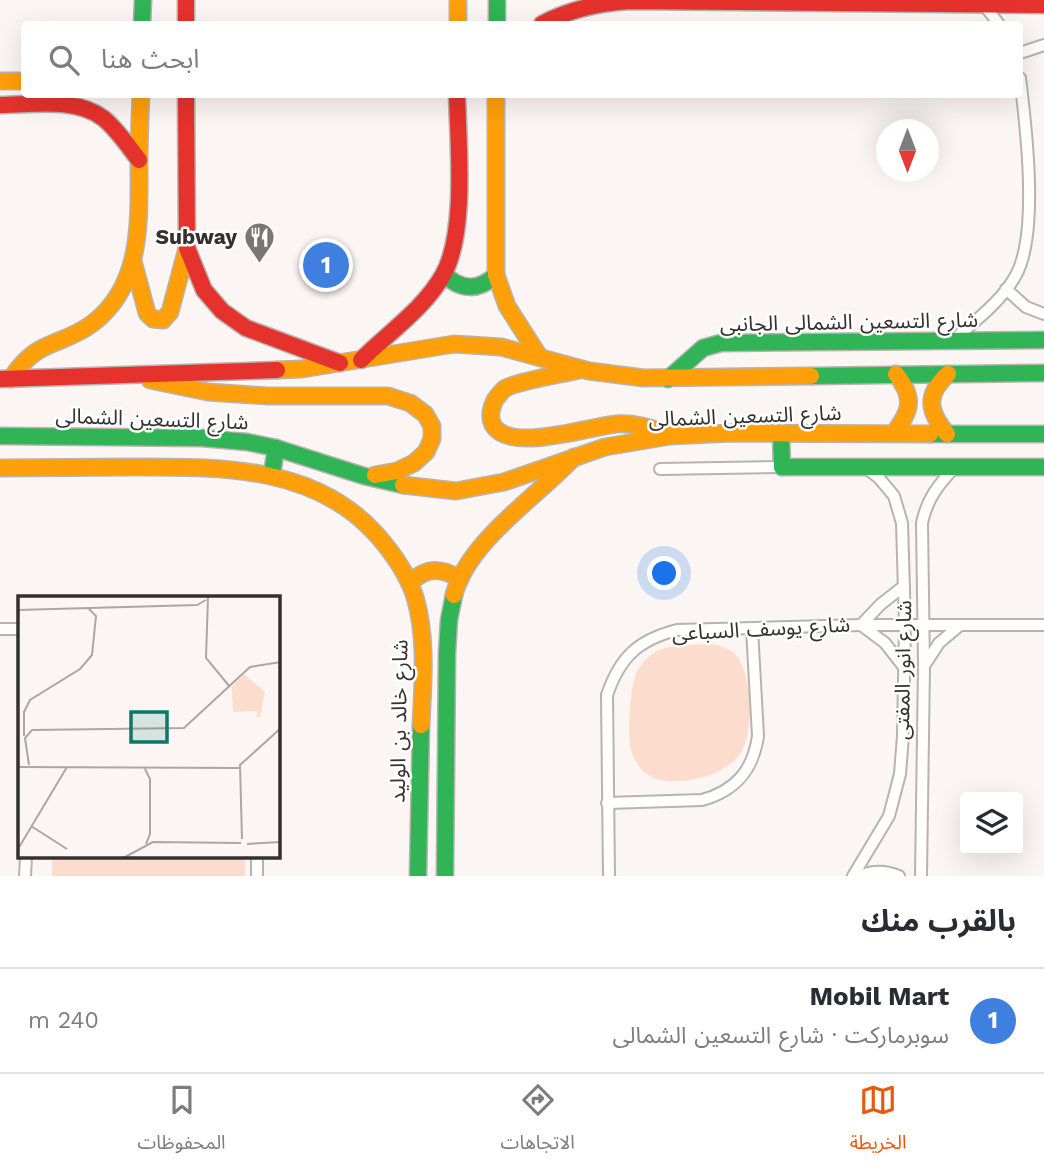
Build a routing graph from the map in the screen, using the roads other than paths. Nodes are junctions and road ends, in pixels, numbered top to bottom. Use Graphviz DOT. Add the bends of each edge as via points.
graph roads {
  1 [pos="142,0"];
  2 [pos="186,0"];
  3 [pos="458,0"];
  4 [pos="497,0"];
  5 [pos="607,1"];
  6 [pos="983,4"];
  7 [pos="1044,5"];
  8 [pos="142,21"];
  9 [pos="186,21"];
  10 [pos="458,21"];
  11 [pos="496,21"];
  12 [pos="548,21"];
  13 [pos="997,21"];
  14 [pos="1044,45"];
  15 [pos="1023,52"];
  16 [pos="0,81"];
  17 [pos="21,81"];
  18 [pos="141,98"];
  19 [pos="186,98"];
  20 [pos="457,98"];
  21 [pos="496,98"];
  22 [pos="1022,98"];
  23 [pos="87,101"];
  24 [pos="0,105"];
  25 [pos="139,160"];
  26 [pos="187,248"];
  27 [pos="133,261"];
  28 [pos="444,274"];
  29 [pos="496,275"];
  30 [pos="1006,289"];
  31 [pos="1044,314"];
  32 [pos="1044,340"];
  33 [pos="953,341"];
  34 [pos="539,356"];
  35 [pos="361,360"];
  36 [pos="340,363"];
  37 [pos="582,369"];
  38 [pos="1044,373"];
  39 [pos="896,374"];
  40 [pos="948,374"];
  41 [pos="140,376"];
  42 [pos="6,379"];
  43 [pos="668,379"];
  44 [pos="781,433"];
  45 [pos="894,433"];
  46 [pos="947,433"];
  47 [pos="1044,434"];
  48 [pos="0,436"];
  49 [pos="670,436"];
  50 [pos="276,448"];
  51 [pos="575,456"];
  52 [pos="782,467"];
  53 [pos="864,467"];
  54 [pos="955,467"];
  55 [pos="1044,467"];
  56 [pos="0,468"];
  57 [pos="660,468"];
  58 [pos="272,474"];
  59 [pos="364,476"];
  60 [pos="460,579"];
  61 [pos="410,583"];
  62 [pos="904,586"];
  63 [pos="861,625"];
  64 [pos="905,625"];
  65 [pos="924,625"];
  66 [pos="960,625"];
  67 [pos="1044,625"];
  68 [pos="0,629"];
  69 [pos="18,629"];
  70 [pos="752,629"];
  71 [pos="903,666"];
  72 [pos="924,666"];
  73 [pos="418,796"];
  74 [pos="445,797"];
  75 [pos="607,803"];
  76 [pos="26,858"];
  77 [pos="257,858"];
  78 [pos="25,876"];
  79 [pos="257,876"];
  80 [pos="418,876"];
  81 [pos="445,876"];
  82 [pos="609,876"];
  83 [pos="853,876"];
  84 [pos="859,876"];
  85 [pos="899,876"];
  86 [pos="920,876"];
  1 -- 8 [label="street"];
  2 -- 9 [label="street"];
  3 -- 10 [label="street"];
  4 -- 11 [label="street"];
  5 -- 6 [label="street"];
  5 -- 12 [label="street"];
  6 -- 7 [label="street"];
  6 -- 13 [label="street"];
  14 -- 15 [label="street"];
  16 -- 17 [label="street"];
  18 -- 25 [label="street"];
  19 -- 26 [label="street"];
  20 -- 28 [label="street" via="456,229"];
  21 -- 29 [label="street"];
  22 -- 30 [label="street" via="1028,163 1027,230 1023,261"];
  23 -- 24 [label="street"];
  23 -- 25 [label="street"];
  25 -- 27 [label="street" via="139,226"];
  26 -- 27 [label="street" via="172,306 163,320 147,313"];
  26 -- 36 [label="street" via="204,290 231,320"];
  27 -- 42 [label="street" via="108,309 80,332 32,352"];
  28 -- 29 [label="street" via="466,288 483,286"];
  28 -- 35 [label="street" via="424,300"];
  29 -- 34 [label="street" via="507,306"];
  30 -- 31 [label="street" via="1026,307"];
  30 -- 33 [label="street"];
  32 -- 33 [label="street, شارع التسعين الشمالى الجانبى"];
  33 -- 43 [label="street, شارع التسعين الشمالى الجانبى" via="721,343 703,348"];
  34 -- 35 [label="street, شارع التسعين الشمالى" via="501,347 454,344"];
  34 -- 37 [label="street, شارع التسعين الشمالى"];
  35 -- 36 [label="street, شارع التسعين الشمالى"];
  36 -- 41 [label="street, شارع التسعين الشمالى"];
  37 -- 43 [label="street, شارع التسعين الشمالى"];
  37 -- 49 [label="street" via="506,387 491,403 494,426 516,438 617,424 641,425"];
  38 -- 40 [label="street, شارع التسعين الشمالى"];
  39 -- 40 [label="street, شارع التسعين الشمالى"];
  39 -- 43 [label="street, شارع التسعين الشمالى"];
  39 -- 45 [label="street" via="907,390 909,409"];
  40 -- 46 [label="street" via="934,388 931,405"];
  41 -- 42 [label="street, شارع التسعين الشمالى"];
  41 -- 59 [label="street" via="211,393 387,396 422,410 432,429 423,457 392,472"];
  44 -- 45 [label="street, شارع التسعين الشمالى"];
  44 -- 49 [label="street, شارع التسعين الشمالى"];
  44 -- 52 [label="street"];
  45 -- 46 [label="street, شارع التسعين الشمالى"];
  46 -- 47 [label="street, شارع التسعين الشمالى"];
  48 -- 50 [label="street, شارع التسعين الشمالى" via="202,438"];
  49 -- 51 [label="street, شارع التسعين الشمالى"];
  50 -- 58 [label="street"];
  50 -- 59 [label="street, شارع التسعين الشمالى"];
  51 -- 59 [label="street, شارع التسعين الشمالى" via="504,482 456,491"];
  51 -- 60 [label="street" via="485,543"];
  52 -- 53 [label="street"];
  52 -- 57 [label="street"];
  53 -- 54 [label="street"];
  53 -- 62 [label="street, شارع انور المفتى" via="887,486 899,509"];
  54 -- 55 [label="street"];
  54 -- 65 [label="street, شارع انور المفتى" via="928,501 922,523"];
  56 -- 58 [label="street" via="192,467"];
  58 -- 61 [label="street, شارع خالد بن الوليد" via="325,492 355,512 375,530"];
  60 -- 61 [label="street" via="438,568 425,569"];
  60 -- 74 [label="street" via="449,631"];
  61 -- 73 [label="street, شارع خالد بن الوليد" via="419,614 423,665"];
  62 -- 63 [label="street"];
  62 -- 64 [label="street, شارع انور المفتى"];
  63 -- 64 [label="street, شارع يوسف السباعى"];
  63 -- 70 [label="street, شارع يوسف السباعى"];
  63 -- 71 [label="street" via="885,643"];
  64 -- 65 [label="street, شارع يوسف السباعى"];
  64 -- 71 [label="street, شارع انور المفتى"];
  65 -- 66 [label="street, شارع يوسف السباعى"];
  65 -- 72 [label="street, شارع انور المفتى"];
  66 -- 67 [label="street, شارع يوسف السباعى"];
  66 -- 72 [label="street" via="939,643"];
  68 -- 69 [label="street"];
  70 -- 75 [label="street, شارع يوسف السباعى" via="677,630 657,635 624,659 607,695"];
  70 -- 75 [label="street" via="758,736 750,766 741,779 730,789 702,800"];
  71 -- 83 [label="street, شارع انور المفتى" via="903,736 896,794 878,836"];
  72 -- 86 [label="street, شارع انور المفتى"];
  73 -- 74 [label="street"];
  73 -- 80 [label="street, شارع خالد بن الوليد"];
  74 -- 81 [label="street"];
  75 -- 82 [label="street, شارع يوسف السباعى"];
  76 -- 78 [label="street"];
  77 -- 79 [label="street"];
  84 -- 85 [label="street" via="889,872"];
}
